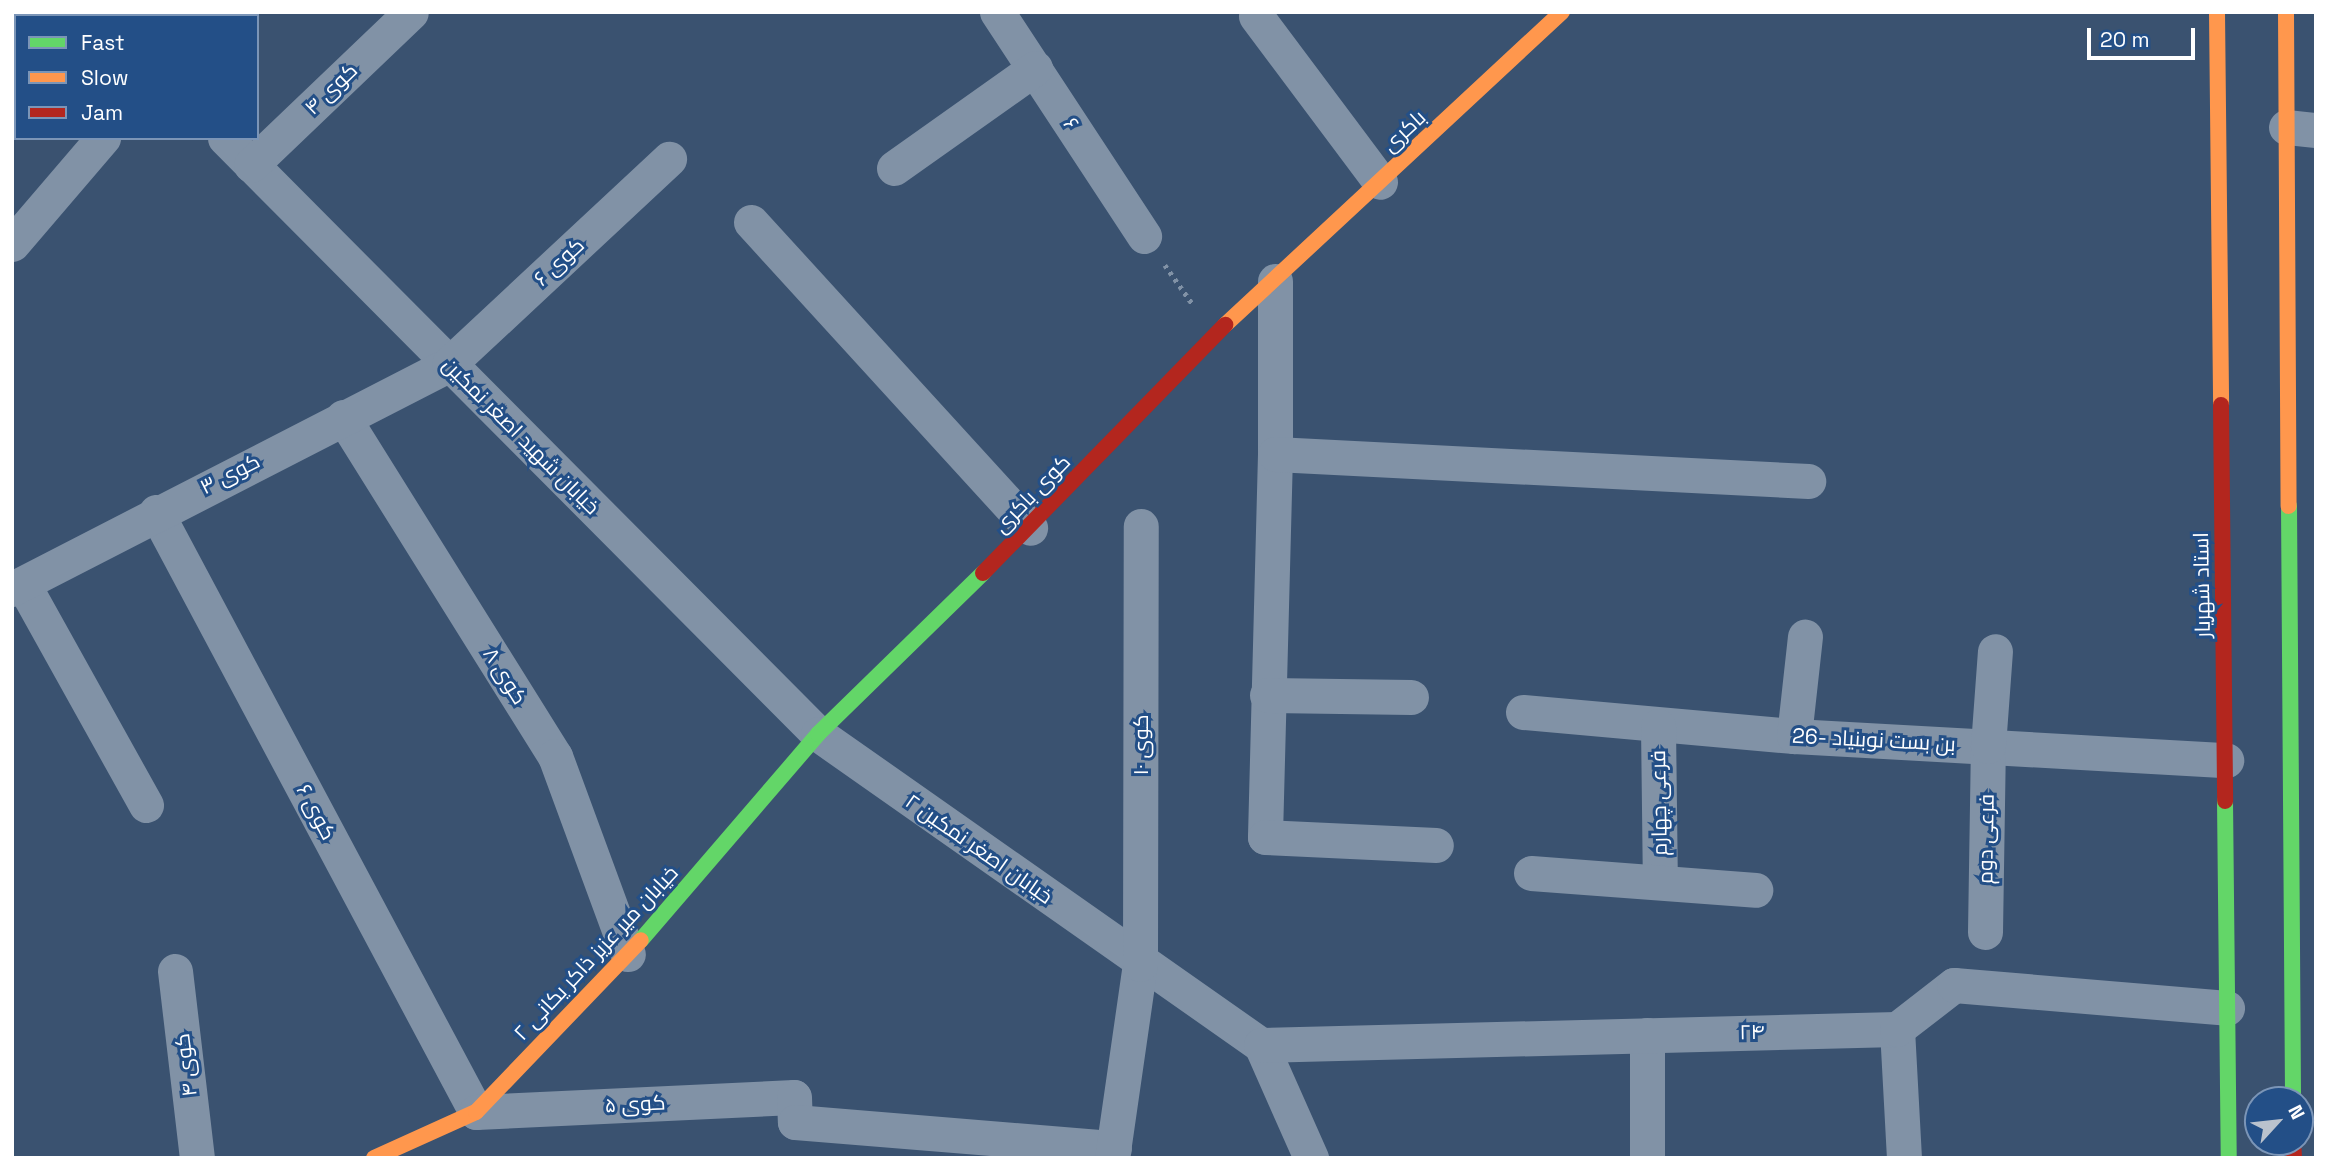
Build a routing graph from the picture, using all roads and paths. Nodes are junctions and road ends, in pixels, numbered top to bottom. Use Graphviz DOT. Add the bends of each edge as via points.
graph roads {
  1 [pos="411,12"];
  2 [pos="997,12"];
  3 [pos="1562,12"];
  4 [pos="2217,12"];
  5 [pos="2286,12"];
  6 [pos="1256,16"];
  7 [pos="1035,68"];
  8 [pos="2301,129"];
  9 [pos="101,140"];
  10 [pos="227,140"];
  11 [pos="669,159"];
  12 [pos="251,165"];
  13 [pos="894,168"];
  14 [pos="1380,182"];
  15 [pos="751,222"];
  16 [pos="1144,236"];
  17 [pos="12,244"];
  18 [pos="1275,281"];
  19 [pos="1215,335"];
  20 [pos="449,364"];
  21 [pos="343,417"];
  22 [pos="1275,454"];
  23 [pos="1808,481"];
  24 [pos="156,512"];
  25 [pos="1141,526"];
  26 [pos="1030,528"];
  27 [pos="18,586"];
  28 [pos="1805,637"];
  29 [pos="1995,651"];
  30 [pos="1268,695"];
  31 [pos="1411,697"];
  32 [pos="1523,712"];
  33 [pos="1658,726"];
  34 [pos="818,734"];
  35 [pos="1794,736"];
  36 [pos="1988,746"];
  37 [pos="2226,760"];
  38 [pos="146,804"];
  39 [pos="1436,845"];
  40 [pos="1531,873"];
  41 [pos="1660,880"];
  42 [pos="1755,890"];
  43 [pos="1985,932"];
  44 [pos="628,954"];
  45 [pos="1140,964"];
  46 [pos="175,971"];
  47 [pos="2227,1007"];
  48 [pos="1897,1029"];
  49 [pos="1647,1035"];
  50 [pos="1261,1045"];
  51 [pos="2293,1086"];
  52 [pos="476,1112"];
  53 [pos="1113,1153"];
  54 [pos="197,1158"];
  55 [pos="374,1158"];
  56 [pos="1311,1158"];
  57 [pos="1647,1158"];
  58 [pos="1904,1158"];
  59 [pos="2229,1158"];
  1 -- 12 [label="street, کوی ۴"];
  2 -- 7 [label="street, ۶"];
  3 -- 14 [label="main road, باکری"];
  4 -- 37 [label="main road, استاد شهریار"];
  5 -- 8 [label="main road"];
  6 -- 14 [label="street"];
  7 -- 13 [label="street"];
  7 -- 16 [label="street, ۶"];
  8 -- 51 [label="main road"];
  9 -- 17 [label="street"];
  10 -- 12 [label="street, خیابان شهید اصغر نمکین"];
  11 -- 20 [label="street, کوی ۶"];
  12 -- 20 [label="street, خیابان شهید اصغر نمکین"];
  14 -- 18 [label="main road, باکری"];
  15 -- 26 [label="street"];
  16 -- 19 [label="path"];
  18 -- 19 [label="main road, کوی باکری"];
  18 -- 22 [label="street"];
  19 -- 26 [label="main road, کوی باکری"];
  20 -- 21 [label="street, کوی ۳"];
  20 -- 34 [label="street, خیابان شهید اصغر نمکین"];
  21 -- 24 [label="street, کوی ۳"];
  21 -- 44 [label="street, کوی ۸" via="555,756"];
  22 -- 23 [label="street"];
  22 -- 30 [label="street"];
  24 -- 27 [label="street, کوی ۳"];
  24 -- 52 [label="street, کوی ۶"];
  25 -- 45 [label="street, کوی ۱۰"];
  26 -- 34 [label="main road, کوی باکری"];
  27 -- 38 [label="street"];
  28 -- 35 [label="street"];
  29 -- 36 [label="street, فرعی دوم"];
  30 -- 31 [label="street"];
  30 -- 39 [label="street" via="1265,837"];
  32 -- 33 [label="street, 26- بن بست نوبنیاد"];
  33 -- 35 [label="street, 26- بن بست نوبنیاد"];
  33 -- 41 [label="street, فرعی چهارم"];
  34 -- 44 [label="main road, ۲ خیابان میر عزیز ذاکر یکانی"];
  34 -- 45 [label="street, خیابان اصغر نمکین ۲"];
  35 -- 36 [label="street, 26- بن بست نوبنیاد"];
  36 -- 37 [label="street, 26- بن بست نوبنیاد"];
  36 -- 43 [label="street, فرعی دوم"];
  37 -- 47 [label="main road, استاد شهریار"];
  40 -- 41 [label="street"];
  41 -- 42 [label="street"];
  44 -- 52 [label="main road, ۲ خیابان میر عزیز ذاکر یکانی"];
  45 -- 50 [label="street, خیابان اصغر نمکین ۲"];
  45 -- 53 [label="street, کوی ۱۰"];
  46 -- 54 [label="street, کوی ۴"];
  47 -- 48 [label="street" via="1954,985"];
  47 -- 59 [label="main road, استاد شهریار"];
  48 -- 49 [label="street, ۲۴"];
  48 -- 58 [label="street"];
  49 -- 50 [label="street, ۲۴"];
  49 -- 57 [label="street"];
  50 -- 56 [label="street"];
  52 -- 53 [label="street, کوی ۵" via="794,1109"];
  52 -- 55 [label="main road, ۲ خیابان میر عزیز ذاکر یکانی"];
}
